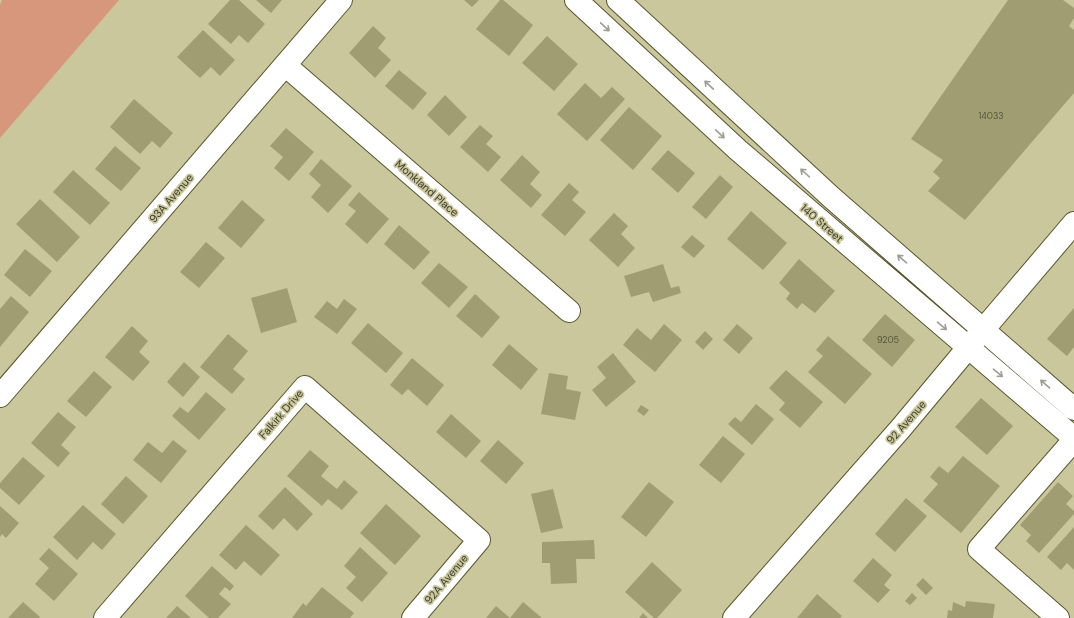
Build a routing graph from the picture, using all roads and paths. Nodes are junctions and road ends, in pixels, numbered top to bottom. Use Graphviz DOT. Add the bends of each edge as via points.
graph roads {
  1 [pos="341,0"];
  2 [pos="576,0"];
  3 [pos="618,0"];
  4 [pos="285,65"];
  5 [pos="1074,223"];
  6 [pos="569,311"];
  7 [pos="983,330"];
  8 [pos="968,348"];
  9 [pos="0,396"];
  10 [pos="1074,409"];
  11 [pos="1074,439"];
  12 [pos="479,540"];
  13 [pos="105,618"];
  14 [pos="413,618"];
  15 [pos="734,618"];
  16 [pos="1058,618"];
  1 -- 4 [label="street, 93A Avenue"];
  2 -- 8 [label="street, 140 Street, one-way" via="738,150"];
  7 -- 3 [label="street, one-way" via="831,197"];
  4 -- 6 [label="street, Monkland Place"];
  4 -- 9 [label="street, 93A Avenue"];
  5 -- 7 [label="street, 92 Avenue"];
  7 -- 8 [label="street, 92 Avenue"];
  10 -- 7 [label="street, one-way"];
  8 -- 11 [label="street, 140 Street, one-way"];
  8 -- 15 [label="street, 92 Avenue"];
  11 -- 16 [label="street" via="979,549"];
  12 -- 13 [label="street, Falkirk Drive" via="304,387"];
  12 -- 14 [label="street, 92A Avenue"];
}
